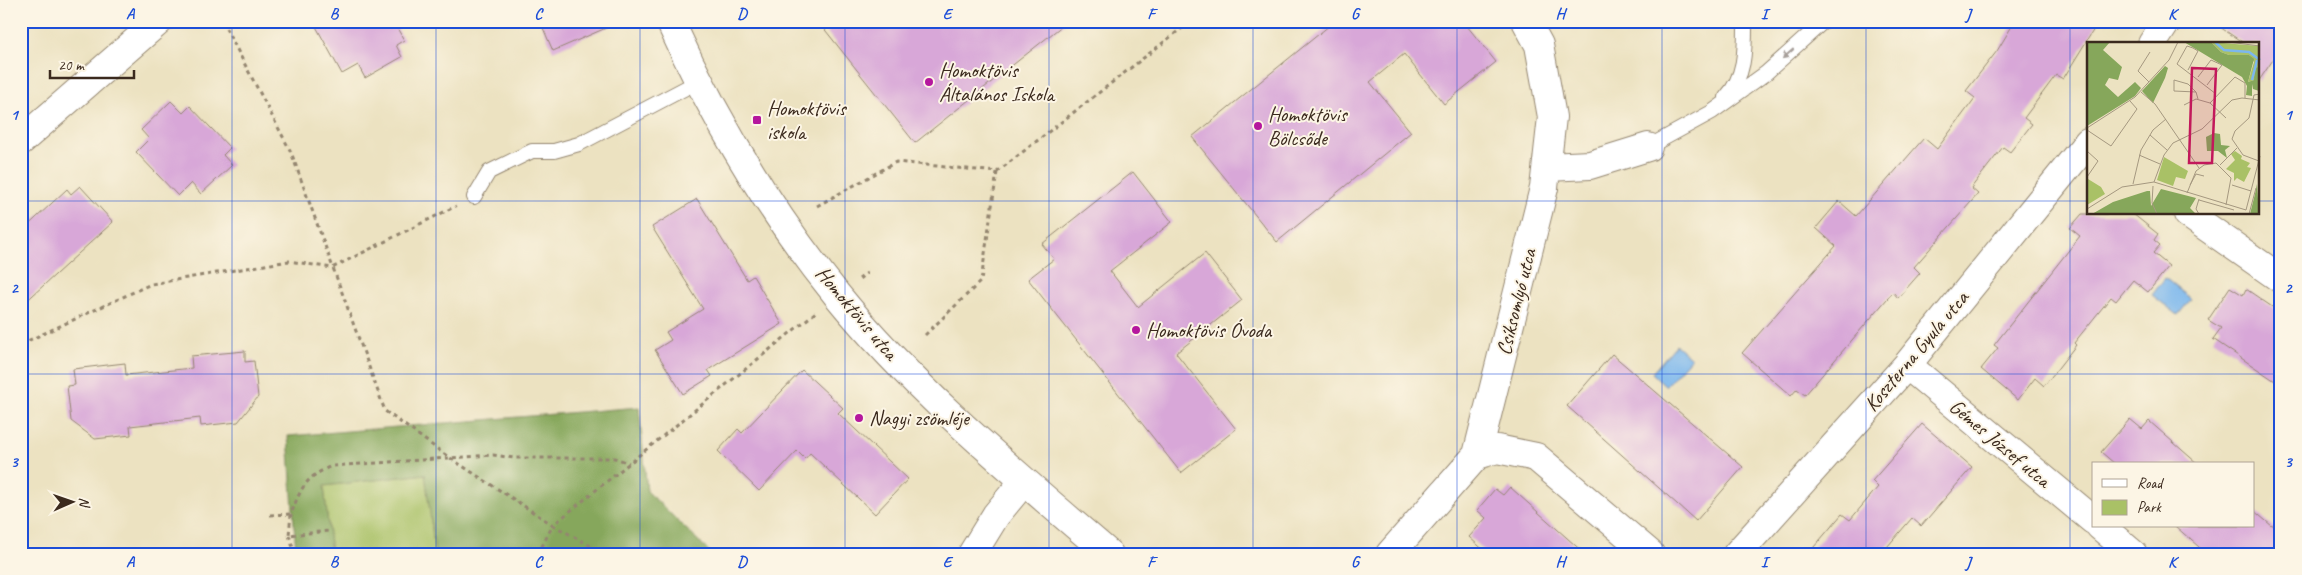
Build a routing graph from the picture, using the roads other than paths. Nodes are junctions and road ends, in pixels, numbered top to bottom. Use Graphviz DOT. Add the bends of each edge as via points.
graph roads {
  1 [pos="159,21"];
  2 [pos="670,21"];
  3 [pos="1526,21"];
  4 [pos="1744,21"];
  5 [pos="1824,21"];
  6 [pos="2167,21"];
  7 [pos="2153,42"];
  8 [pos="697,82"];
  9 [pos="1712,112"];
  10 [pos="21,141"];
  11 [pos="2087,144"];
  12 [pos="1648,147"];
  13 [pos="1547,167"];
  14 [pos="474,197"];
  15 [pos="2189,215"];
  16 [pos="2281,279"];
  17 [pos="1907,365"];
  18 [pos="1477,455"];
  19 [pos="1024,481"];
  20 [pos="2092,519"];
  21 [pos="2102,528"];
  22 [pos="972,554"];
  23 [pos="1108,554"];
  24 [pos="1390,554"];
  25 [pos="1650,554"];
  26 [pos="1737,554"];
  27 [pos="2133,554"];
  1 -- 10 [label="street"];
  2 -- 8 [label="street, Homoktövis utca"];
  3 -- 13 [label="street, Csíksomlyó utca" via="1539,45 1552,117"];
  4 -- 9 [label="lane" via="1745,56 1736,86"];
  5 -- 9 [label="lane, one-way" via="1766,73"];
  6 -- 7 [label="street"];
  8 -- 14 [label="lane" via="578,144 554,151 532,151 489,172"];
  8 -- 19 [label="street, Homoktövis utca" via="756,181 838,295 891,355"];
  9 -- 12 [label="lane"];
  11 -- 17 [label="street, Koszterna Gyula utca"];
  12 -- 13 [label="street" via="1590,165"];
  13 -- 18 [label="street, Csíksomlyó utca"];
  15 -- 16 [label="street"];
  17 -- 20 [label="street, Gémes József utca"];
  17 -- 26 [label="street, Koszterna Gyula utca"];
  18 -- 24 [label="street, Csíksomlyó utca"];
  18 -- 25 [label="street" via="1497,449 1536,457"];
  19 -- 22 [label="street" via="996,515"];
  19 -- 23 [label="street, Homoktövis utca"];
  21 -- 27 [label="street"];
}
